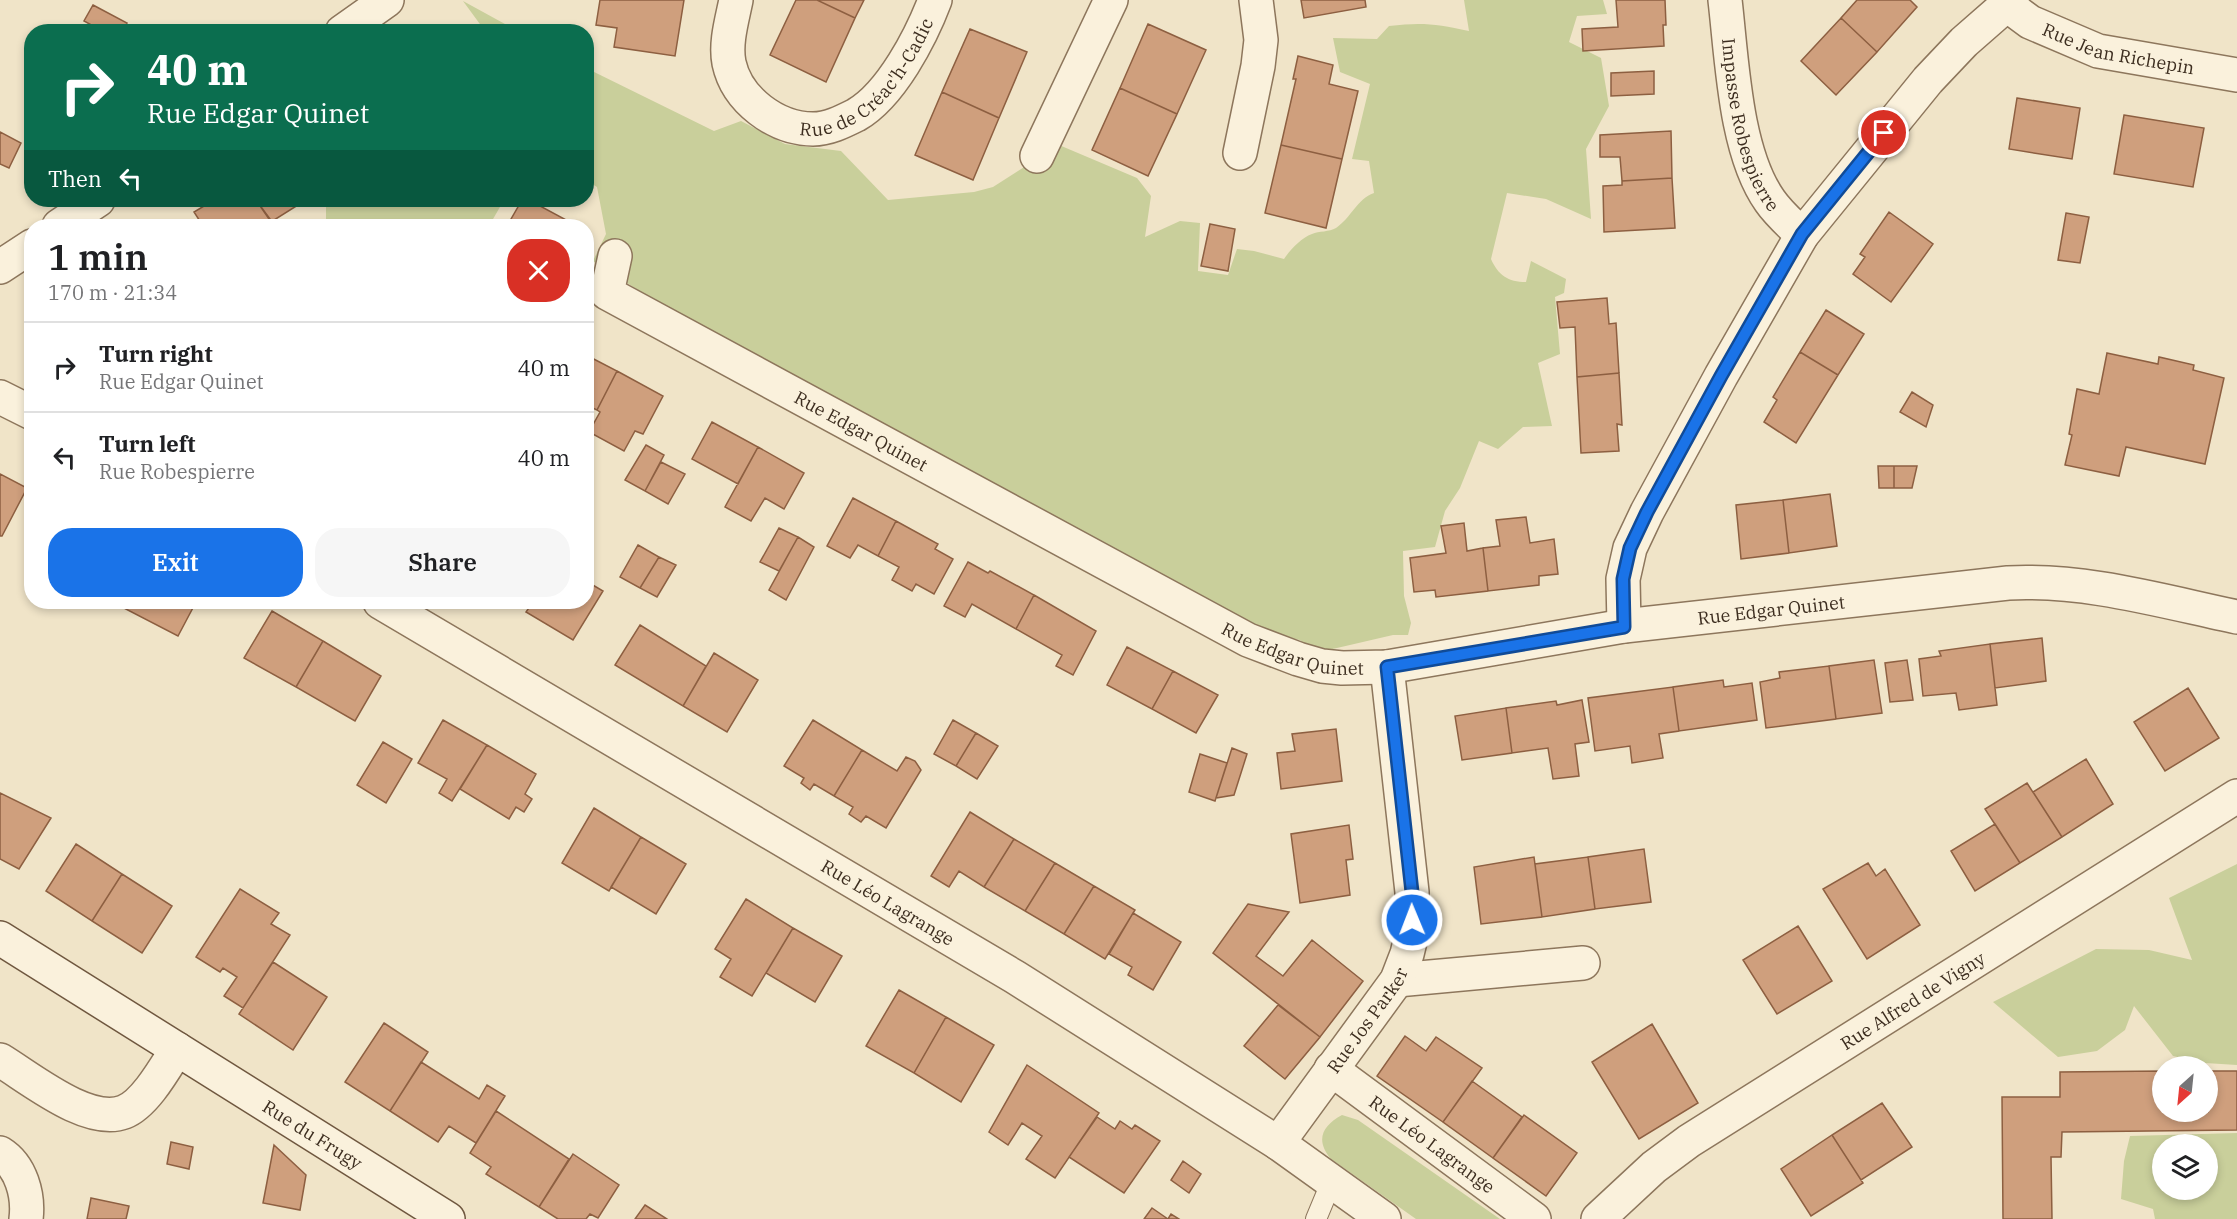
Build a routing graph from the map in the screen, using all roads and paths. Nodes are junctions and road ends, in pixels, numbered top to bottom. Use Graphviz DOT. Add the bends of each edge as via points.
graph roads {
  1 [pos="387,0"];
  2 [pos="736,0"];
  3 [pos="935,0"];
  4 [pos="1112,0"];
  5 [pos="1256,0"];
  6 [pos="1725,0"];
  7 [pos="2010,2"];
  8 [pos="353,24"];
  9 [pos="2237,75"];
  10 [pos="1240,153"];
  11 [pos="1037,156"];
  12 [pos="88,207"];
  13 [pos="70,219"];
  14 [pos="1802,234"];
  15 [pos="24,251"];
  16 [pos="615,256"];
  17 [pos="0,267"];
  18 [pos="0,398"];
  19 [pos="24,409"];
  20 [pos="392,609"];
  21 [pos="2237,617"];
  22 [pos="1624,627"];
  23 [pos="1387,667"];
  24 [pos="2237,796"];
  25 [pos="0,938"];
  26 [pos="1583,963"];
  27 [pos="1397,980"];
  28 [pos="177,1049"];
  29 [pos="0,1060"];
  30 [pos="1331,1069"];
  31 [pos="1278,1143"];
  32 [pos="0,1153"];
  33 [pos="1331,1183"];
  34 [pos="26,1219"];
  35 [pos="448,1219"];
  36 [pos="1316,1219"];
  37 [pos="1384,1219"];
  38 [pos="1534,1219"];
  39 [pos="1598,1219"];
  1 -- 8 [label="street"];
  2 -- 3 [label="street, Rue de Créac'h-Cadic" via="728,50 735,80 758,109 774,119 812,129 835,125 858,114 880,93 917,38"];
  4 -- 11 [label="street"];
  5 -- 10 [label="street" via="1261,40"];
  6 -- 14 [label="street, Impasse Robespierre" via="1746,148 1769,201"];
  7 -- 9 [label="street, Rue Jean Richepin" via="2030,22 2098,51"];
  7 -- 14 [label="street" via="1928,80"];
  12 -- 13 [label="street"];
  14 -- 22 [label="street" via="1630,548 1623,579"];
  15 -- 17 [label="street"];
  16 -- 23 [label="street, Rue Edgar Quinet" via="607,293 1248,640 1322,666"];
  18 -- 19 [label="street"];
  20 -- 31 [label="street, Rue Léo Lagrange" via="995,965"];
  21 -- 22 [label="street, Rue Edgar Quinet" via="2096,587 2036,582"];
  22 -- 23 [label="street, Rue Edgar Quinet"];
  23 -- 27 [label="street, Rue Jos Parker" via="1412,892 1412,933"];
  24 -- 39 [label="street, Rue Alfred de Vigny" via="1707,1129 1654,1167"];
  25 -- 28 [label="street, Rue du Frugy"];
  26 -- 27 [label="street"];
  27 -- 30 [label="street, Rue Jos Parker"];
  28 -- 29 [label="street" via="160,1077 136,1104 111,1115 99,1115 69,1102"];
  28 -- 35 [label="street, Rue du Frugy"];
  30 -- 31 [label="street, Rue Jos Parker"];
  30 -- 38 [label="street, Rue Léo Lagrange"];
  31 -- 33 [label="street, Rue Léo Lagrange"];
  32 -- 34 [label="street" via="20,1177 27,1201"];
  33 -- 36 [label="lane"];
  33 -- 37 [label="street, Rue Léo Lagrange"];
}
